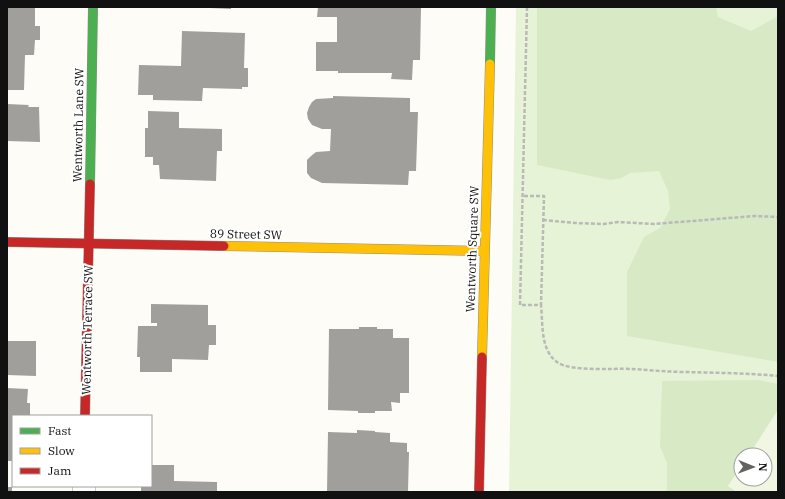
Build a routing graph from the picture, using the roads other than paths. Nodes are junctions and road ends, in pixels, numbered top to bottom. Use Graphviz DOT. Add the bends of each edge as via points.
graph roads {
  1 [pos="93,7"];
  2 [pos="490,7"];
  3 [pos="7,242"];
  4 [pos="88,244"];
  5 [pos="484,251"];
  6 [pos="85,415"];
  7 [pos="479,492"];
  1 -- 4 [label="street, Wentworth Lane SW"];
  2 -- 5 [label="street, Wentworth Square SW"];
  3 -- 4 [label="street, 89 Street SW"];
  4 -- 5 [label="street, 89 Street SW"];
  4 -- 6 [label="street, Wentworth Terrace SW"];
  5 -- 7 [label="street, Wentworth Square SW"];
}
